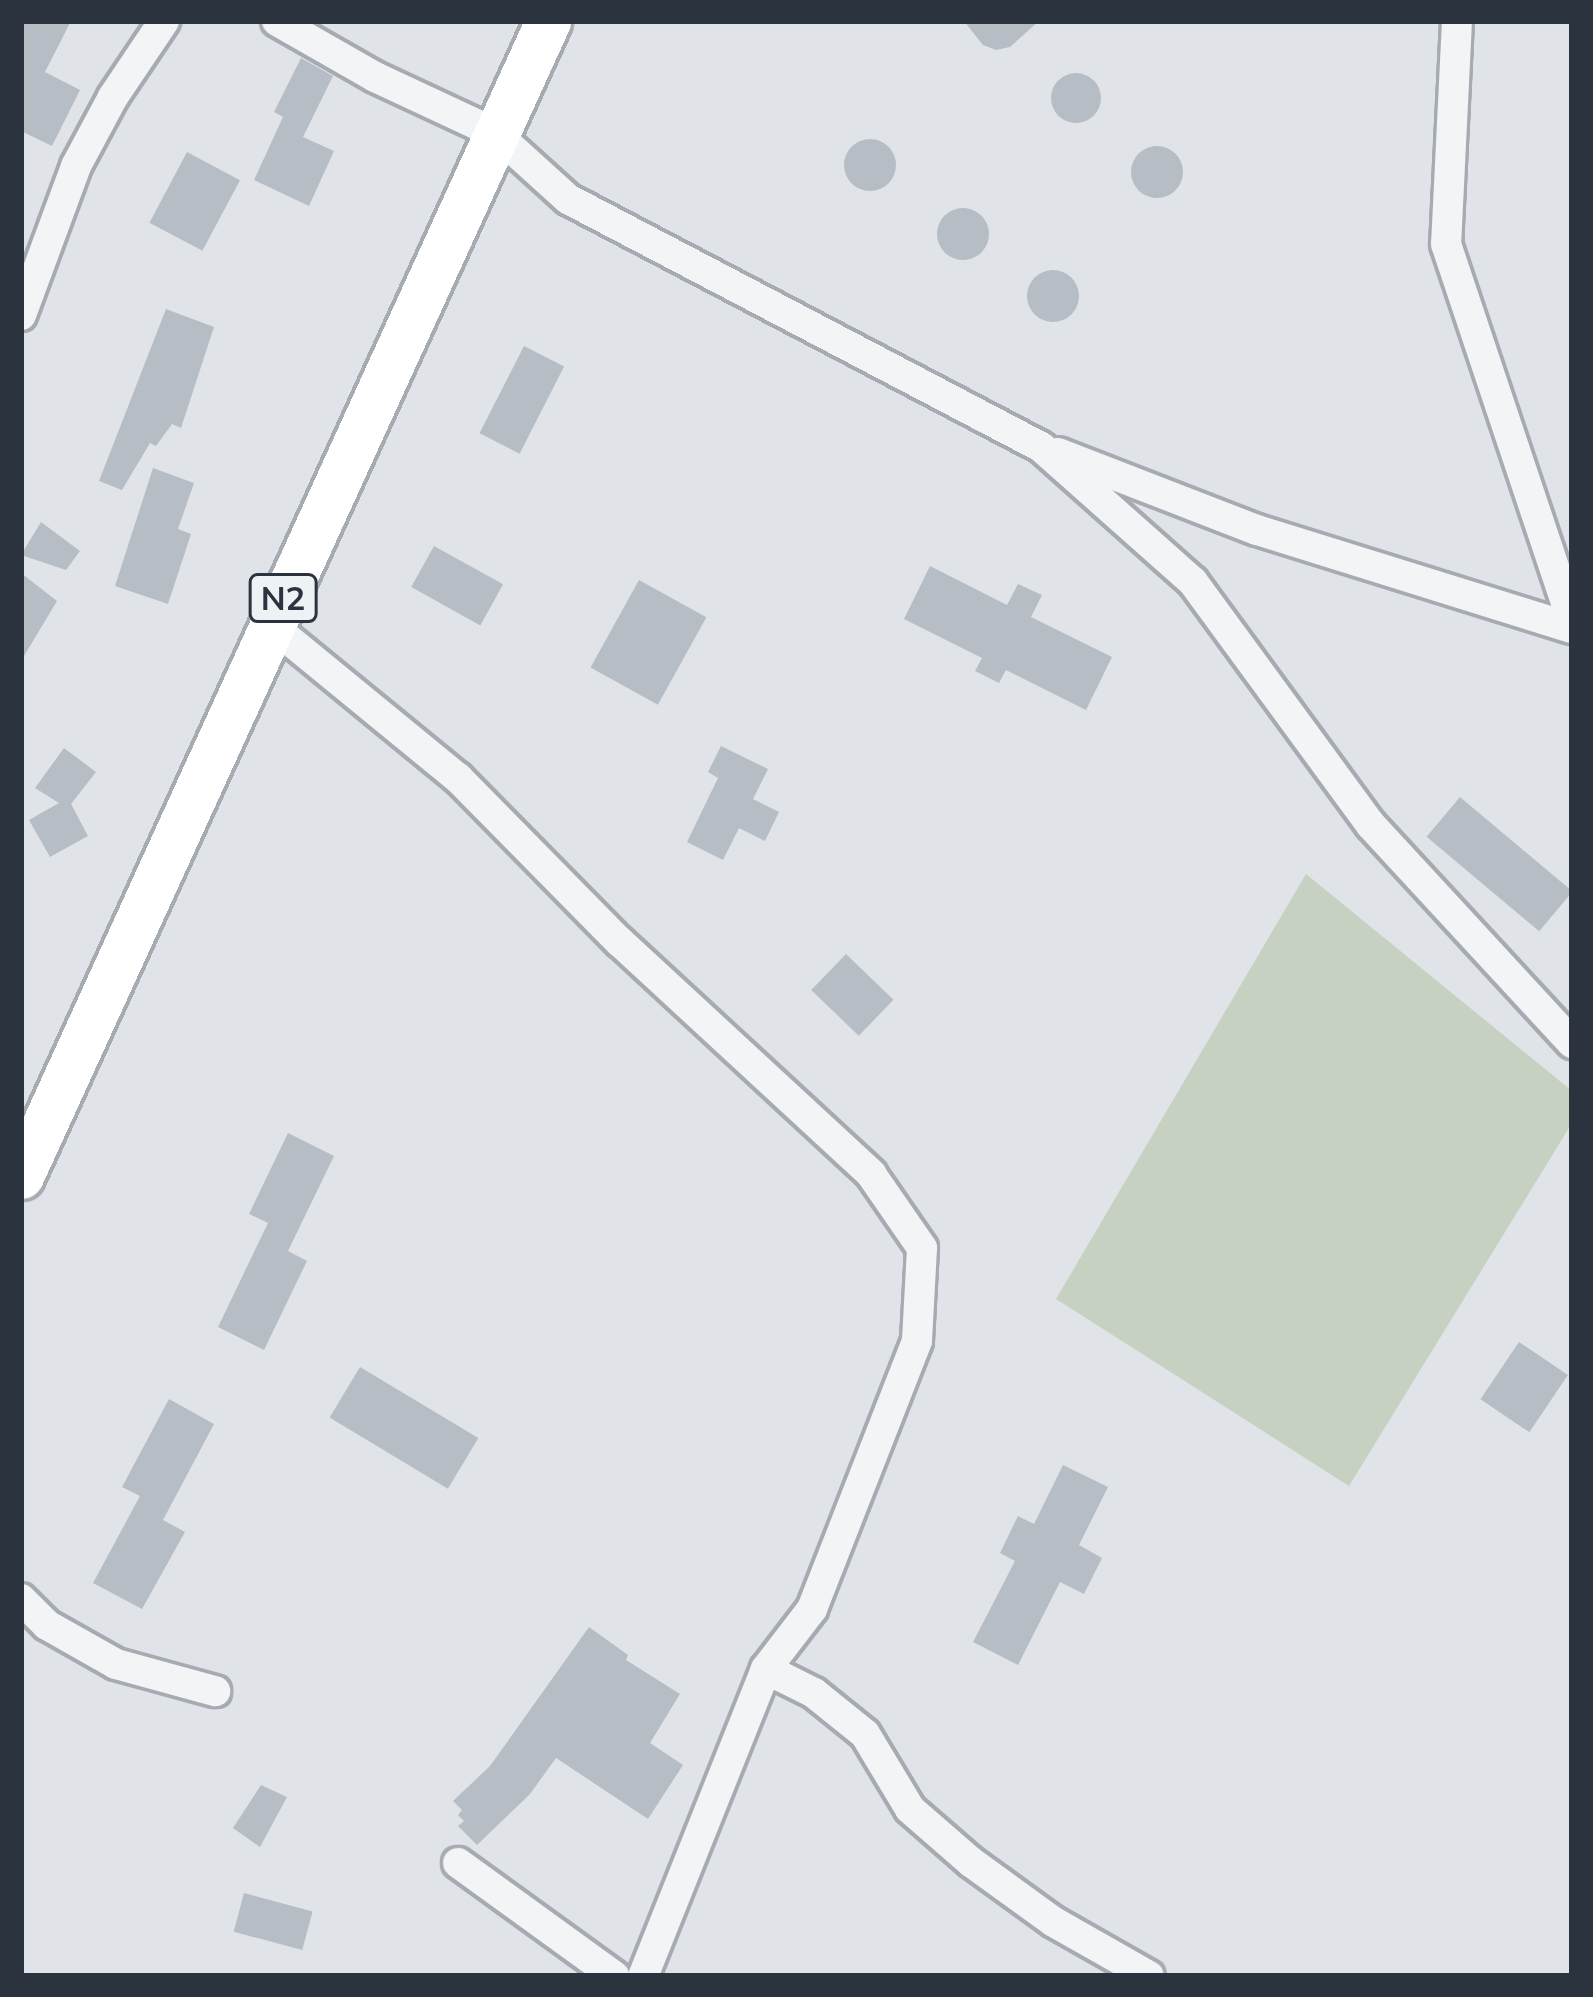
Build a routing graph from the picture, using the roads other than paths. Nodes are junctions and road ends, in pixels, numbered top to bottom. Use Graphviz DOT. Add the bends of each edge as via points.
graph roads {
  1 [pos="164,21"];
  2 [pos="277,21"];
  3 [pos="548,21"];
  4 [pos="1457,21"];
  5 [pos="495,133"];
  6 [pos="21,315"];
  7 [pos="1041,447"];
  8 [pos="1572,624"];
  9 [pos="271,625"];
  10 [pos="1572,1043"];
  11 [pos="21,1175"];
  12 [pos="21,1599"];
  13 [pos="766,1669"];
  14 [pos="215,1691"];
  15 [pos="458,1863"];
  16 [pos="614,1976"];
  17 [pos="643,1976"];
  18 [pos="1149,1976"];
  1 -- 6 [label="street" via="76,166"];
  2 -- 5 [label="street"];
  3 -- 5 [label="highway, N2"];
  4 -- 8 [label="street" via="1446,244"];
  5 -- 7 [label="street" via="568,200"];
  5 -- 9 [label="highway, N2"];
  7 -- 8 [label="street" via="1257,530"];
  7 -- 10 [label="street" via="1193,582 1372,825"];
  9 -- 11 [label="highway, N2"];
  9 -- 13 [label="street" via="458,778 620,942 871,1174 922,1248 917,1340 812,1609"];
  12 -- 14 [label="street" via="116,1664"];
  13 -- 17 [label="street"];
  13 -- 18 [label="street" via="814,1693 865,1734 910,1810 971,1862"];
  15 -- 16 [label="street"];
}
